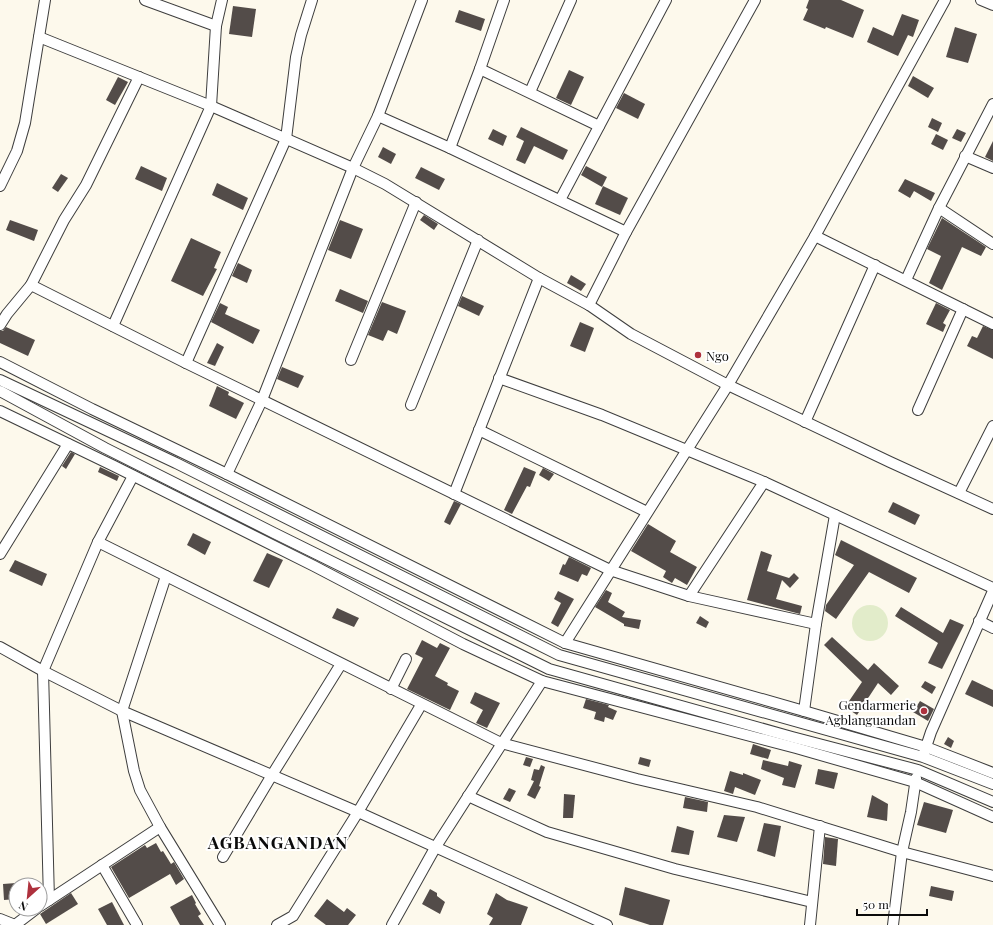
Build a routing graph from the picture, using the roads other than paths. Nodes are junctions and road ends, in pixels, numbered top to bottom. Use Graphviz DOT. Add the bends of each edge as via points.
graph roads {
  1 [pos="45,0"];
  2 [pos="144,0"];
  3 [pos="222,0"];
  4 [pos="312,0"];
  5 [pos="422,0"];
  6 [pos="504,0"];
  7 [pos="571,0"];
  8 [pos="666,0"];
  9 [pos="755,0"];
  10 [pos="945,0"];
  11 [pos="981,0"];
  12 [pos="993,5"];
  13 [pos="216,26"];
  14 [pos="39,37"];
  15 [pos="480,68"];
  16 [pos="139,77"];
  17 [pos="530,92"];
  18 [pos="993,104"];
  19 [pos="211,106"];
  20 [pos="378,116"];
  21 [pos="599,126"];
  22 [pos="286,139"];
  23 [pos="450,148"];
  24 [pos="966,156"];
  25 [pos="353,168"];
  26 [pos="993,168"];
  27 [pos="1,183"];
  28 [pos="560,200"];
  29 [pos="416,202"];
  30 [pos="939,208"];
  31 [pos="626,232"];
  32 [pos="815,236"];
  33 [pos="478,240"];
  34 [pos="993,244"];
  35 [pos="875,265"];
  36 [pos="539,278"];
  37 [pos="906,280"];
  38 [pos="31,285"];
  39 [pos="588,305"];
  40 [pos="963,309"];
  41 [pos="993,324"];
  42 [pos="0,325"];
  43 [pos="113,326"];
  44 [pos="351,360"];
  45 [pos="0,362"];
  46 [pos="186,362"];
  47 [pos="499,378"];
  48 [pos="0,380"];
  49 [pos="728,384"];
  50 [pos="0,391"];
  51 [pos="262,400"];
  52 [pos="411,405"];
  53 [pos="918,410"];
  54 [pos="0,411"];
  55 [pos="805,422"];
  56 [pos="993,426"];
  57 [pos="479,430"];
  58 [pos="68,444"];
  59 [pos="687,450"];
  60 [pos="227,474"];
  61 [pos="133,476"];
  62 [pos="764,482"];
  63 [pos="959,493"];
  64 [pos="454,494"];
  65 [pos="993,509"];
  66 [pos="647,512"];
  67 [pos="835,515"];
  68 [pos="98,542"];
  69 [pos="0,554"];
  70 [pos="610,570"];
  71 [pos="166,576"];
  72 [pos="993,590"];
  73 [pos="689,596"];
  74 [pos="979,621"];
  75 [pos="816,624"];
  76 [pos="993,628"];
  77 [pos="470,631"];
  78 [pos="565,643"];
  79 [pos="463,644"];
  80 [pos="0,647"];
  81 [pos="406,659"];
  82 [pos="341,664"];
  83 [pos="43,671"];
  84 [pos="542,681"];
  85 [pos="391,689"];
  86 [pos="421,705"];
  87 [pos="804,710"];
  88 [pos="122,711"];
  89 [pos="501,743"];
  90 [pos="926,747"];
  91 [pos="923,757"];
  92 [pos="918,770"];
  93 [pos="993,773"];
  94 [pos="272,775"];
  95 [pos="915,782"];
  96 [pos="993,784"];
  97 [pos="468,796"];
  98 [pos="993,802"];
  99 [pos="358,812"];
  100 [pos="993,817"];
  101 [pos="820,826"];
  102 [pos="160,827"];
  103 [pos="435,848"];
  104 [pos="902,852"];
  105 [pos="223,857"];
  106 [pos="102,865"];
  107 [pos="993,876"];
  108 [pos="49,900"];
  109 [pos="812,902"];
  110 [pos="26,917"];
  111 [pos="0,919"];
  112 [pos="395,924"];
  113 [pos="15,925"];
  114 [pos="137,925"];
  115 [pos="220,925"];
  116 [pos="277,925"];
  117 [pos="607,925"];
  118 [pos="810,925"];
  119 [pos="893,925"];
  1 -- 14 [label="street"];
  2 -- 13 [label="street"];
  3 -- 13 [label="street"];
  4 -- 22 [label="street" via="296,57"];
  5 -- 20 [label="street"];
  6 -- 15 [label="street"];
  7 -- 17 [label="street"];
  8 -- 21 [label="street"];
  9 -- 31 [label="street"];
  10 -- 32 [label="street"];
  11 -- 12 [label="street"];
  13 -- 19 [label="street"];
  14 -- 16 [label="street"];
  14 -- 27 [label="street" via="25,123 17,151"];
  15 -- 17 [label="street"];
  15 -- 23 [label="street"];
  16 -- 19 [label="street"];
  16 -- 38 [label="street" via="86,185 64,220"];
  17 -- 21 [label="street"];
  18 -- 24 [label="street"];
  19 -- 22 [label="street"];
  19 -- 43 [label="street"];
  20 -- 23 [label="street"];
  20 -- 25 [label="street"];
  21 -- 28 [label="street"];
  22 -- 25 [label="street"];
  22 -- 46 [label="street"];
  23 -- 28 [label="street"];
  24 -- 26 [label="street"];
  24 -- 30 [label="street"];
  25 -- 29 [label="street"];
  25 -- 51 [label="street"];
  28 -- 31 [label="street"];
  29 -- 33 [label="street"];
  29 -- 44 [label="street"];
  30 -- 34 [label="street"];
  30 -- 37 [label="street"];
  31 -- 39 [label="street"];
  32 -- 35 [label="street"];
  32 -- 49 [label="street"];
  33 -- 36 [label="street"];
  33 -- 52 [label="street"];
  35 -- 37 [label="street"];
  35 -- 55 [label="street"];
  36 -- 39 [label="street"];
  36 -- 47 [label="street"];
  37 -- 40 [label="street"];
  38 -- 42 [label="street"];
  38 -- 43 [label="street"];
  39 -- 49 [label="street" via="631,334"];
  40 -- 41 [label="street"];
  40 -- 53 [label="street"];
  43 -- 46 [label="street"];
  45 -- 60 [label="street"];
  46 -- 51 [label="street"];
  47 -- 57 [label="street"];
  47 -- 59 [label="street" via="602,415"];
  48 -- 91 [label="street" via="176,463 559,655"];
  49 -- 55 [label="street"];
  49 -- 59 [label="street"];
  50 -- 77 [label="street" via="112,452"];
  51 -- 60 [label="street"];
  51 -- 64 [label="street"];
  54 -- 58 [label="street"];
  55 -- 63 [label="street"];
  56 -- 63 [label="street"];
  57 -- 64 [label="street"];
  57 -- 66 [label="street"];
  58 -- 61 [label="street"];
  58 -- 69 [label="street"];
  59 -- 62 [label="street"];
  59 -- 66 [label="street"];
  60 -- 78 [label="street"];
  61 -- 68 [label="street"];
  61 -- 79 [label="street"];
  62 -- 67 [label="street"];
  62 -- 73 [label="street"];
  63 -- 65 [label="street"];
  64 -- 70 [label="street"];
  66 -- 70 [label="street"];
  67 -- 72 [label="street"];
  67 -- 75 [label="street"];
  68 -- 71 [label="street"];
  68 -- 83 [label="street"];
  70 -- 73 [label="street"];
  70 -- 78 [label="street"];
  71 -- 82 [label="street"];
  71 -- 88 [label="street"];
  72 -- 74 [label="street"];
  73 -- 75 [label="street"];
  74 -- 76 [label="street"];
  74 -- 90 [label="street"];
  75 -- 87 [label="street"];
  77 -- 79 [label="street"];
  77 -- 92 [label="street" via="549,669"];
  78 -- 87 [label="street"];
  79 -- 84 [label="street"];
  80 -- 83 [label="street"];
  81 -- 85 [label="street"];
  82 -- 85 [label="street"];
  82 -- 94 [label="street"];
  83 -- 88 [label="street"];
  83 -- 108 [label="street"];
  84 -- 89 [label="street"];
  84 -- 95 [label="street" via="773,741"];
  85 -- 86 [label="street"];
  86 -- 89 [label="street"];
  86 -- 99 [label="street"];
  87 -- 90 [label="street"];
  88 -- 94 [label="street"];
  88 -- 102 [label="street" via="140,790"];
  89 -- 97 [label="street"];
  89 -- 101 [label="street" via="757,807"];
  90 -- 91 [label="street"];
  90 -- 93 [label="street"];
  91 -- 92 [label="street"];
  91 -- 96 [label="street"];
  92 -- 95 [label="street"];
  92 -- 98 [label="street"];
  94 -- 99 [label="street"];
  94 -- 105 [label="street"];
  95 -- 100 [label="street"];
  95 -- 104 [label="street"];
  97 -- 103 [label="street"];
  97 -- 109 [label="street" via="547,832 675,869"];
  99 -- 103 [label="street"];
  99 -- 116 [label="street" via="293,916"];
  101 -- 104 [label="street"];
  101 -- 109 [label="street"];
  102 -- 106 [label="street"];
  102 -- 115 [label="street"];
  103 -- 112 [label="street"];
  103 -- 117 [label="street"];
  104 -- 107 [label="street"];
  104 -- 119 [label="street"];
  106 -- 108 [label="street"];
  106 -- 114 [label="street"];
  109 -- 118 [label="street"];
  110 -- 113 [label="street"];
  111 -- 113 [label="street"];
}
